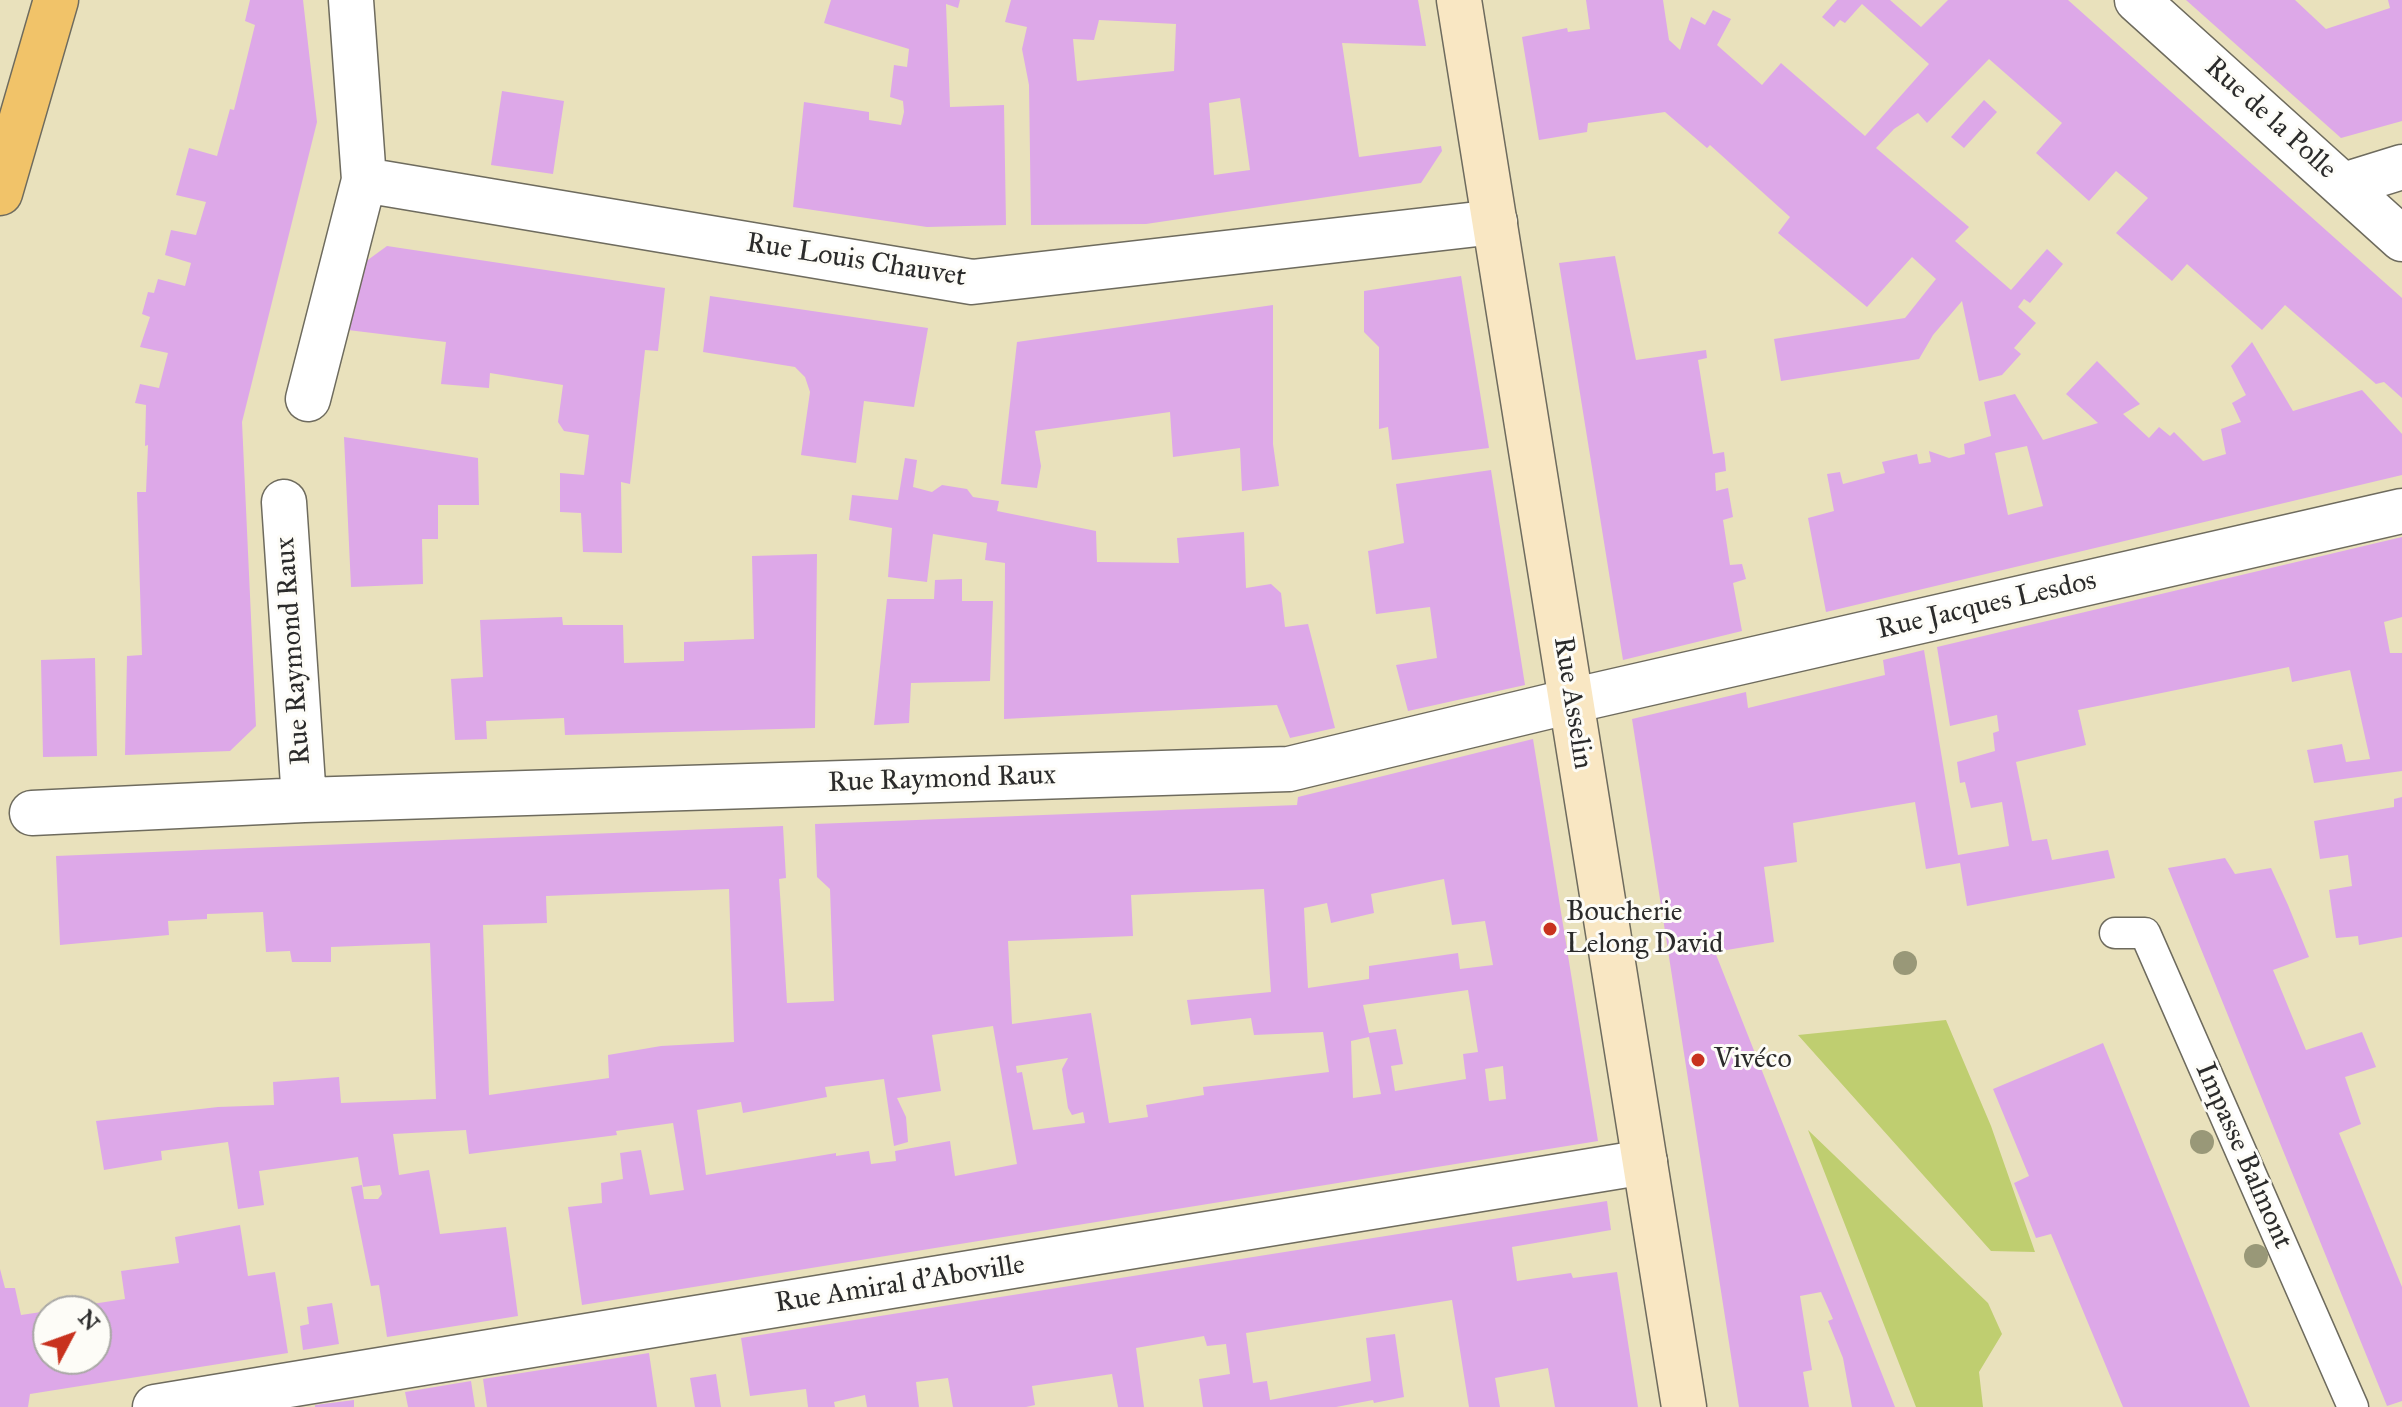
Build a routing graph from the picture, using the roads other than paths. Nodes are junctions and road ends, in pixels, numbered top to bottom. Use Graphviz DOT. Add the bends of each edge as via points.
graph roads {
  1 [pos="56,0"];
  2 [pos="351,0"];
  3 [pos="1459,0"];
  4 [pos="2137,0"];
  5 [pos="2402,167"];
  6 [pos="364,180"];
  7 [pos="2344,185"];
  8 [pos="0,193"];
  9 [pos="1495,222"];
  10 [pos="2402,239"];
  11 [pos="308,399"];
  12 [pos="284,502"];
  13 [pos="2402,511"];
  14 [pos="1571,701"];
  15 [pos="304,800"];
  16 [pos="32,813"];
  17 [pos="2115,933"];
  18 [pos="1645,1162"];
  19 [pos="155,1407"];
  20 [pos="1684,1407"];
  21 [pos="2353,1407"];
  1 -- 8 [label="main road"];
  2 -- 6 [label="street"];
  3 -- 9 [label="street, Rue Asselin"];
  4 -- 7 [label="street, Rue de la Polle"];
  5 -- 7 [label="street"];
  6 -- 9 [label="street, Rue Louis Chauvet" via="972,282"];
  6 -- 11 [label="street"];
  7 -- 10 [label="street, Rue de la Polle"];
  9 -- 14 [label="street, Rue Asselin"];
  12 -- 15 [label="street, Rue Raymond Raux"];
  13 -- 14 [label="street, Rue Jacques Lesdos"];
  14 -- 15 [label="street, Rue Raymond Raux" via="1289,769"];
  14 -- 18 [label="street, Rue Asselin"];
  15 -- 16 [label="street, Rue Raymond Raux"];
  17 -- 21 [label="lane, Impasse Balmont" via="2145,933"];
  18 -- 19 [label="street, Rue Amiral d'Aboville"];
  18 -- 20 [label="street, Rue Asselin"];
}
